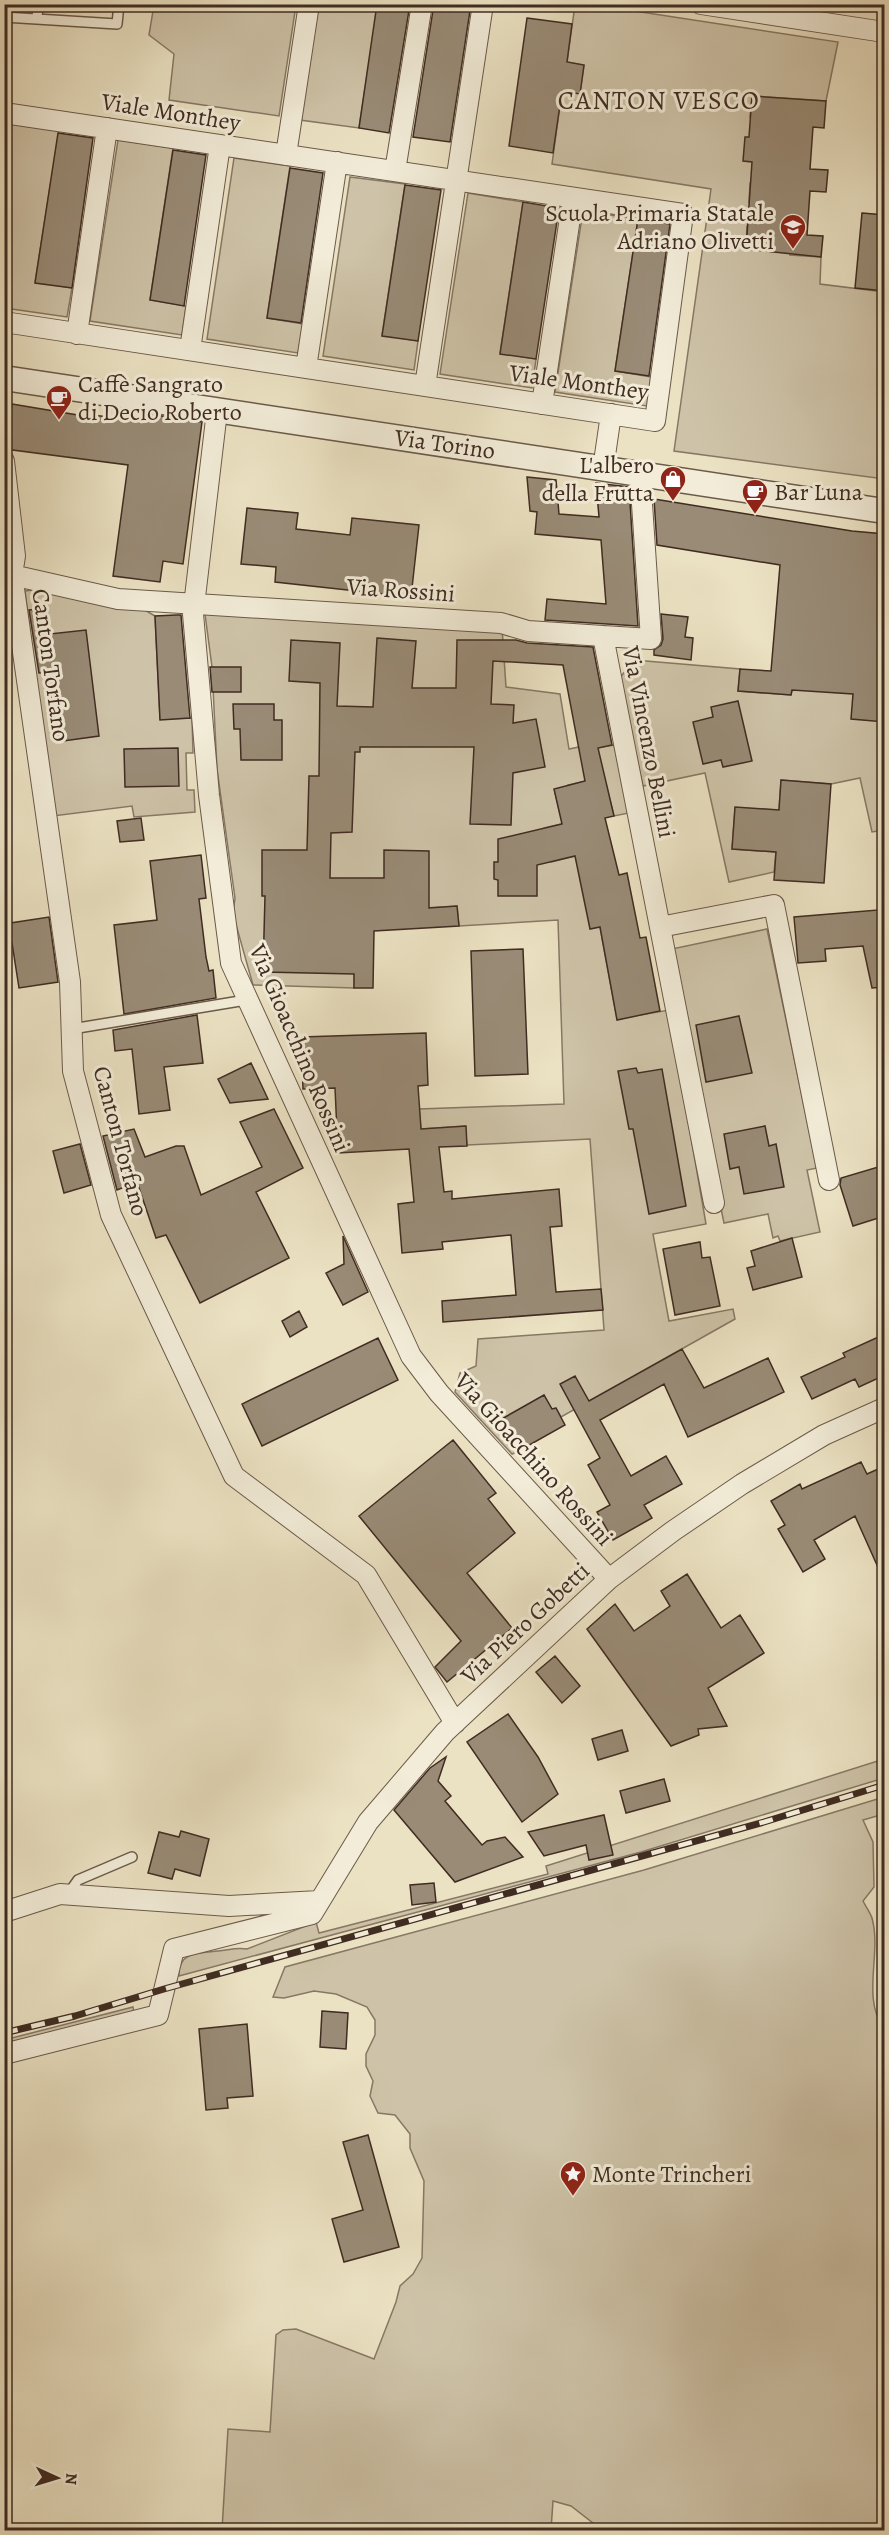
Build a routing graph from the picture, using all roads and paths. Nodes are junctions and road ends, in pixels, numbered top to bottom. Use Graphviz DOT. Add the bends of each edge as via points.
graph roads {
  1 [pos="38,4"];
  2 [pos="119,4"];
  3 [pos="309,4"];
  4 [pos="422,4"];
  5 [pos="483,4"];
  6 [pos="701,4"];
  7 [pos="4,17"];
  8 [pos="37,19"];
  9 [pos="885,32"];
  10 [pos="4,113"];
  11 [pos="107,128"];
  12 [pos="220,145"];
  13 [pos="286,155"];
  14 [pos="337,162"];
  15 [pos="395,171"];
  16 [pos="456,180"];
  17 [pos="573,198"];
  18 [pos="4,322"];
  19 [pos="77,334"];
  20 [pos="190,350"];
  21 [pos="306,368"];
  22 [pos="4,378"];
  23 [pos="424,386"];
  24 [pos="542,404"];
  25 [pos="217,411"];
  26 [pos="611,414"];
  27 [pos="4,461"];
  28 [pos="603,469"];
  29 [pos="640,474"];
  30 [pos="885,511"];
  31 [pos="12,575"];
  32 [pos="194,605"];
  33 [pos="603,636"];
  34 [pos="660,927"];
  35 [pos="246,1000"];
  36 [pos="72,1029"];
  37 [pos="829,1180"];
  38 [pos="714,1203"];
  39 [pos="885,1408"];
  40 [pos="609,1579"];
  41 [pos="455,1723"];
  42 [pos="132,1857"];
  43 [pos="68,1894"];
  44 [pos="319,1901"];
  45 [pos="4,1912"];
  46 [pos="4,2054"];
  1 -- 8 [label="lane"];
  2 -- 8 [label="lane" via="117,24"];
  3 -- 13 [label="street"];
  4 -- 15 [label="street"];
  5 -- 16 [label="street"];
  6 -- 9 [label="street"];
  7 -- 8 [label="lane"];
  10 -- 11 [label="street, Viale Monthey"];
  11 -- 12 [label="street, Viale Monthey"];
  11 -- 19 [label="street"];
  12 -- 13 [label="street, Viale Monthey"];
  12 -- 20 [label="street"];
  13 -- 14 [label="street, Viale Monthey"];
  14 -- 15 [label="street, Viale Monthey"];
  14 -- 21 [label="street"];
  15 -- 16 [label="street, Viale Monthey"];
  16 -- 17 [label="street, Viale Monthey"];
  16 -- 23 [label="street"];
  17 -- 24 [label="street"];
  17 -- 26 [label="street, Viale Monthey" via="682,214 655,421"];
  18 -- 19 [label="street, Viale Monthey"];
  19 -- 20 [label="street, Viale Monthey"];
  20 -- 21 [label="street, Viale Monthey"];
  21 -- 23 [label="street, Viale Monthey"];
  22 -- 25 [label="street, Via Torino"];
  23 -- 24 [label="street, Viale Monthey"];
  24 -- 26 [label="street, Viale Monthey"];
  25 -- 28 [label="street, Via Torino"];
  25 -- 32 [label="street, Via Gioacchino Rossini"];
  26 -- 28 [label="street"];
  27 -- 31 [label="street, Canton Torfano" via="15,556"];
  28 -- 29 [label="street, Via Torino"];
  29 -- 30 [label="street, Via Torino"];
  29 -- 33 [label="street, Via Vincenzo Bellini" via="651,639"];
  31 -- 32 [label="street, Via Rossini" via="118,599"];
  31 -- 36 [label="street, Canton Torfano" via="70,982"];
  32 -- 33 [label="street, Via Rossini" via="478,621 528,631"];
  32 -- 35 [label="street, Via Gioacchino Rossini" via="208,795 231,963"];
  33 -- 34 [label="street, Via Vincenzo Bellini"];
  34 -- 37 [label="street" via="774,905"];
  34 -- 38 [label="street, Via Vincenzo Bellini"];
  35 -- 36 [label="lane"];
  35 -- 40 [label="street, Via Gioacchino Rossini" via="411,1356 439,1393"];
  36 -- 41 [label="street, Canton Torfano" via="73,1071 111,1215 234,1476 366,1575"];
  39 -- 40 [label="street, Via Piero Gobetti" via="824,1435 742,1484"];
  40 -- 41 [label="street, Via Piero Gobetti"];
  41 -- 44 [label="street, Via Piero Gobetti" via="368,1822"];
  42 -- 43 [label="lane" via="78,1880"];
  43 -- 44 [label="street" via="229,1906"];
  43 -- 45 [label="street"];
  44 -- 46 [label="street, Via Piero Gobetti" via="312,1914 174,1949 159,2015"];
}
